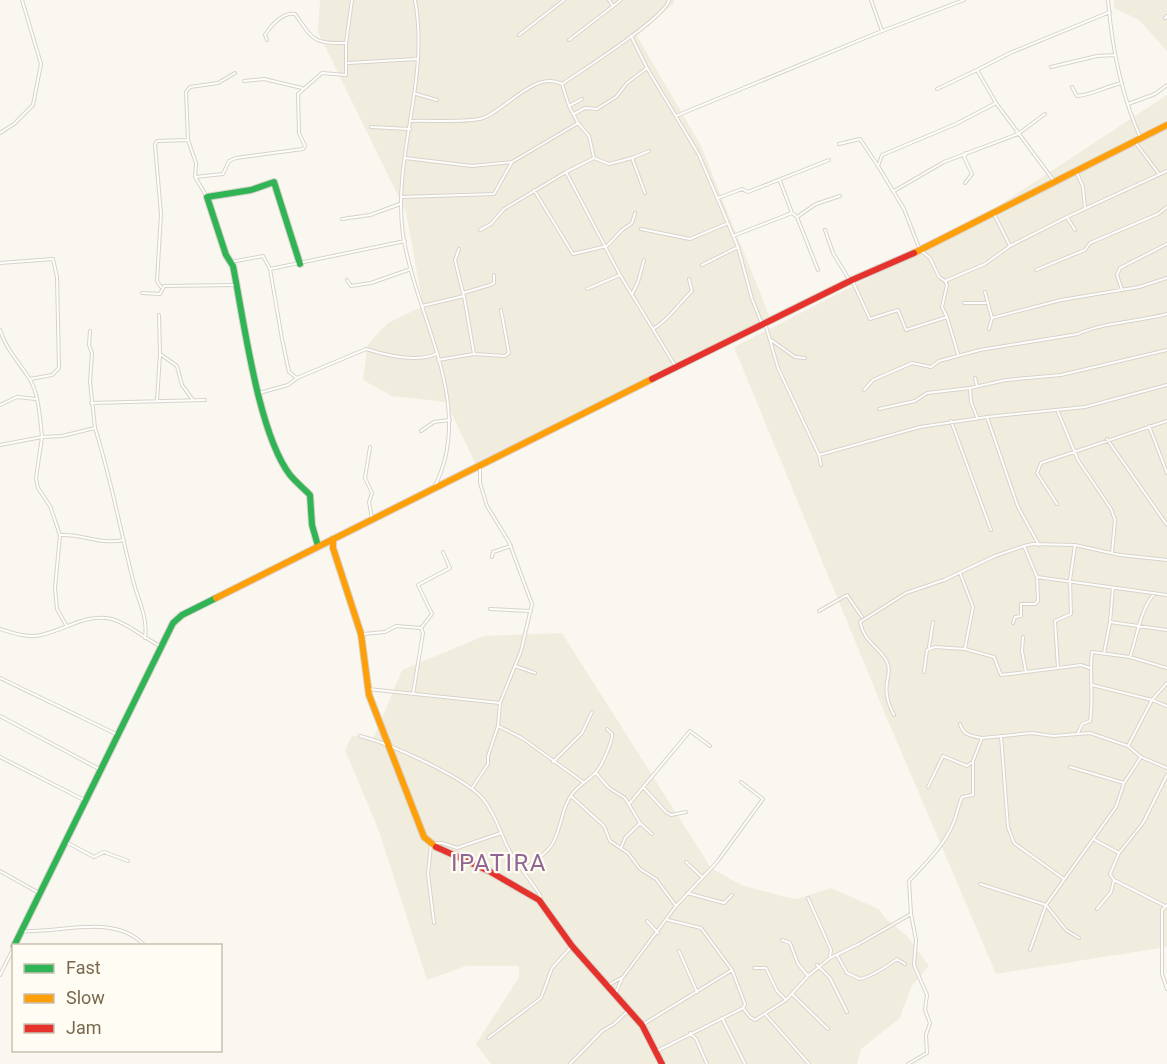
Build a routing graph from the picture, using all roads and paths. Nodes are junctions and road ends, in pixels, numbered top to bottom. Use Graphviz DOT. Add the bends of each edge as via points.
graph roads {
  1 [pos="22,0"];
  2 [pos="352,0"];
  3 [pos="415,0"];
  4 [pos="564,0"];
  5 [pos="609,0"];
  6 [pos="621,0"];
  7 [pos="669,0"];
  8 [pos="871,0"];
  9 [pos="964,0"];
  10 [pos="1114,0"];
  11 [pos="1108,1"];
  12 [pos="613,6"];
  13 [pos="1110,12"];
  14 [pos="882,31"];
  15 [pos="519,35"];
  16 [pos="631,36"];
  17 [pos="267,40"];
  18 [pos="569,40"];
  19 [pos="346,43"];
  20 [pos="1115,55"];
  21 [pos="417,59"];
  22 [pos="348,63"];
  23 [pos="1052,67"];
  24 [pos="647,68"];
  25 [pos="977,70"];
  26 [pos="235,74"];
  27 [pos="244,81"];
  28 [pos="1122,83"];
  29 [pos="562,84"];
  30 [pos="1167,85"];
  31 [pos="1072,87"];
  32 [pos="302,88"];
  33 [pos="937,89"];
  34 [pos="416,94"];
  35 [pos="582,99"];
  36 [pos="437,100"];
  37 [pos="996,103"];
  38 [pos="1128,104"];
  39 [pos="569,106"];
  40 [pos="574,114"];
  41 [pos="1045,114"];
  42 [pos="676,117"];
  43 [pos="412,121"];
  44 [pos="578,123"];
  45 [pos="1167,125"];
  46 [pos="371,127"];
  47 [pos="410,129"];
  48 [pos="0,133"];
  49 [pos="1018,134"];
  50 [pos="188,140"];
  51 [pos="1138,140"];
  52 [pos="839,144"];
  53 [pos="649,151"];
  54 [pos="966,153"];
  55 [pos="405,158"];
  56 [pos="594,158"];
  57 [pos="632,158"];
  58 [pos="829,160"];
  59 [pos="512,162"];
  60 [pos="878,166"];
  61 [pos="566,171"];
  62 [pos="1076,171"];
  63 [pos="1167,171"];
  64 [pos="1159,174"];
  65 [pos="195,177"];
  66 [pos="780,181"];
  67 [pos="1054,182"];
  68 [pos="965,183"];
  69 [pos="534,190"];
  70 [pos="894,191"];
  71 [pos="645,194"];
  72 [pos="840,196"];
  73 [pos="207,197"];
  74 [pos="401,197"];
  75 [pos="718,198"];
  76 [pos="401,204"];
  77 [pos="1167,207"];
  78 [pos="1085,208"];
  79 [pos="993,212"];
  80 [pos="635,213"];
  81 [pos="792,213"];
  82 [pos="797,217"];
  83 [pos="1067,217"];
  84 [pos="342,219"];
  85 [pos="726,224"];
  86 [pos="641,229"];
  87 [pos="480,230"];
  88 [pos="825,230"];
  89 [pos="1076,230"];
  90 [pos="733,236"];
  91 [pos="405,241"];
  92 [pos="1167,244"];
  93 [pos="608,246"];
  94 [pos="1010,246"];
  95 [pos="738,247"];
  96 [pos="459,249"];
  97 [pos="920,250"];
  98 [pos="644,260"];
  99 [pos="231,262"];
  100 [pos="0,263"];
  101 [pos="300,264"];
  102 [pos="702,265"];
  103 [pos="270,269"];
  104 [pos="411,269"];
  105 [pos="818,270"];
  106 [pos="1036,270"];
  107 [pos="494,274"];
  108 [pos="620,275"];
  109 [pos="1167,278"];
  110 [pos="689,279"];
  111 [pos="347,280"];
  112 [pos="945,280"];
  113 [pos="851,281"];
  114 [pos="235,285"];
  115 [pos="161,287"];
  116 [pos="587,289"];
  117 [pos="1122,290"];
  118 [pos="985,292"];
  119 [pos="142,293"];
  120 [pos="464,295"];
  121 [pos="632,295"];
  122 [pos="964,303"];
  123 [pos="986,303"];
  124 [pos="422,306"];
  125 [pos="501,310"];
  126 [pos="1167,314"];
  127 [pos="159,315"];
  128 [pos="947,317"];
  129 [pos="992,318"];
  130 [pos="764,324"];
  131 [pos="653,329"];
  132 [pos="988,329"];
  133 [pos="0,330"];
  134 [pos="90,331"];
  135 [pos="771,340"];
  136 [pos="1167,350"];
  137 [pos="160,354"];
  138 [pos="436,354"];
  139 [pos="474,354"];
  140 [pos="959,355"];
  141 [pos="805,358"];
  142 [pos="438,360"];
  143 [pos="676,367"];
  144 [pos="297,378"];
  145 [pos="975,378"];
  146 [pos="30,379"];
  147 [pos="1167,385"];
  148 [pos="977,386"];
  149 [pos="970,388"];
  150 [pos="864,390"];
  151 [pos="259,393"];
  152 [pos="36,399"];
  153 [pos="194,400"];
  154 [pos="205,400"];
  155 [pos="157,401"];
  156 [pos="91,403"];
  157 [pos="0,405"];
  158 [pos="879,409"];
  159 [pos="1057,411"];
  160 [pos="977,417"];
  161 [pos="987,417"];
  162 [pos="450,420"];
  163 [pos="951,421"];
  164 [pos="1167,421"];
  165 [pos="1149,426"];
  166 [pos="95,428"];
  167 [pos="421,431"];
  168 [pos="42,437"];
  169 [pos="1107,439"];
  170 [pos="0,446"];
  171 [pos="370,447"];
  172 [pos="1075,450"];
  173 [pos="819,455"];
  174 [pos="479,465"];
  175 [pos="821,465"];
  176 [pos="1167,473"];
  177 [pos="432,492"];
  178 [pos="1057,504"];
  179 [pos="372,519"];
  180 [pos="1167,525"];
  181 [pos="991,530"];
  182 [pos="60,535"];
  183 [pos="333,539"];
  184 [pos="124,540"];
  185 [pos="326,542"];
  186 [pos="1039,545"];
  187 [pos="1075,545"];
  188 [pos="318,546"];
  189 [pos="511,546"];
  190 [pos="1024,546"];
  191 [pos="333,548"];
  192 [pos="442,552"];
  193 [pos="1112,553"];
  194 [pos="492,557"];
  195 [pos="1167,560"];
  196 [pos="960,573"];
  197 [pos="1037,577"];
  198 [pos="1070,580"];
  199 [pos="1113,588"];
  200 [pos="1155,593"];
  201 [pos="1167,595"];
  202 [pos="490,609"];
  203 [pos="531,611"];
  204 [pos="819,611"];
  205 [pos="862,618"];
  206 [pos="933,622"];
  207 [pos="1110,622"];
  208 [pos="1013,623"];
  209 [pos="66,625"];
  210 [pos="421,628"];
  211 [pos="1140,628"];
  212 [pos="0,629"];
  213 [pos="1167,630"];
  214 [pos="361,634"];
  215 [pos="1023,637"];
  216 [pos="145,638"];
  217 [pos="160,646"];
  218 [pos="929,647"];
  219 [pos="965,649"];
  220 [pos="1104,653"];
  221 [pos="1130,657"];
  222 [pos="515,666"];
  223 [pos="1058,668"];
  224 [pos="1090,668"];
  225 [pos="1167,668"];
  226 [pos="924,672"];
  227 [pos="1026,672"];
  228 [pos="535,674"];
  229 [pos="0,678"];
  230 [pos="1167,683"];
  231 [pos="1092,684"];
  232 [pos="368,689"];
  233 [pos="413,693"];
  234 [pos="1152,700"];
  235 [pos="500,703"];
  236 [pos="1167,706"];
  237 [pos="592,712"];
  238 [pos="894,715"];
  239 [pos="0,716"];
  240 [pos="960,724"];
  241 [pos="498,726"];
  242 [pos="607,729"];
  243 [pos="1078,733"];
  244 [pos="118,735"];
  245 [pos="360,736"];
  246 [pos="1001,736"];
  247 [pos="982,738"];
  248 [pos="385,742"];
  249 [pos="710,746"];
  250 [pos="1128,746"];
  251 [pos="0,757"];
  252 [pos="1141,757"];
  253 [pos="973,761"];
  254 [pos="1167,761"];
  255 [pos="553,762"];
  256 [pos="1070,767"];
  257 [pos="1165,767"];
  258 [pos="101,771"];
  259 [pos="596,773"];
  260 [pos="1167,776"];
  261 [pos="583,782"];
  262 [pos="741,782"];
  263 [pos="1124,783"];
  264 [pos="643,787"];
  265 [pos="928,787"];
  266 [pos="472,788"];
  267 [pos="571,795"];
  268 [pos="84,800"];
  269 [pos="629,804"];
  270 [pos="686,812"];
  271 [pos="640,822"];
  272 [pos="501,833"];
  273 [pos="652,834"];
  274 [pos="1094,840"];
  275 [pos="64,841"];
  276 [pos="430,845"];
  277 [pos="621,848"];
  278 [pos="1119,853"];
  279 [pos="128,861"];
  280 [pos="686,862"];
  281 [pos="523,870"];
  282 [pos="0,872"];
  283 [pos="702,877"];
  284 [pos="1064,879"];
  285 [pos="1114,880"];
  286 [pos="980,884"];
  287 [pos="39,893"];
  288 [pos="687,893"];
  289 [pos="732,895"];
  290 [pos="808,898"];
  291 [pos="541,900"];
  292 [pos="1046,905"];
  293 [pos="676,906"];
  294 [pos="1166,906"];
  295 [pos="1097,909"];
  296 [pos="911,914"];
  297 [pos="668,920"];
  298 [pos="646,921"];
  299 [pos="435,923"];
  300 [pos="21,931"];
  301 [pos="658,933"];
  302 [pos="1079,938"];
  303 [pos="782,940"];
  304 [pos="15,944"];
  305 [pos="144,944"];
  306 [pos="572,946"];
  307 [pos="12,950"];
  308 [pos="1030,950"];
  309 [pos="679,951"];
  310 [pos="837,955"];
  311 [pos="830,958"];
  312 [pos="905,964"];
  313 [pos="817,965"];
  314 [pos="754,968"];
  315 [pos="732,970"];
  316 [pos="0,975"];
  317 [pos="808,976"];
  318 [pos="623,977"];
  319 [pos="607,986"];
  320 [pos="1167,989"];
  321 [pos="697,992"];
  322 [pos="792,994"];
  323 [pos="615,995"];
  324 [pos="786,1000"];
  325 [pos="743,1008"];
  326 [pos="629,1010"];
  327 [pos="846,1012"];
  328 [pos="766,1015"];
  329 [pos="722,1018"];
  330 [pos="642,1025"];
  331 [pos="698,1029"];
  332 [pos="828,1029"];
  333 [pos="690,1033"];
  334 [pos="488,1038"];
  335 [pos="696,1040"];
  336 [pos="655,1052"];
  337 [pos="571,1063"];
  338 [pos="662,1064"];
  339 [pos="707,1064"];
  340 [pos="745,1064"];
  341 [pos="809,1064"];
  342 [pos="908,1064"];
  1 -- 48 [label="street" via="41,64 33,105"];
  2 -- 19 [label="street"];
  3 -- 21 [label="street"];
  4 -- 15 [label="street"];
  5 -- 12 [label="street"];
  6 -- 12 [label="street"];
  7 -- 16 [label="street" via="665,8"];
  8 -- 14 [label="street"];
  9 -- 14 [label="street"];
  10 -- 11 [label="street"];
  11 -- 13 [label="street"];
  12 -- 18 [label="street"];
  13 -- 20 [label="street"];
  13 -- 25 [label="street"];
  14 -- 42 [label="street"];
  16 -- 24 [label="street"];
  16 -- 29 [label="street"];
  17 -- 19 [label="street" via="268,30 292,13 309,36 318,41"];
  19 -- 22 [label="street"];
  20 -- 23 [label="street"];
  20 -- 28 [label="street"];
  21 -- 22 [label="street"];
  21 -- 34 [label="street"];
  22 -- 32 [label="street" via="344,77 322,73"];
  24 -- 40 [label="street" via="597,109 585,108"];
  24 -- 42 [label="street"];
  25 -- 33 [label="street"];
  25 -- 37 [label="street"];
  26 -- 50 [label="street" via="218,83 187,89"];
  27 -- 32 [label="street" via="264,79"];
  28 -- 31 [label="street" via="1077,96"];
  28 -- 38 [label="street"];
  29 -- 39 [label="street"];
  29 -- 43 [label="street" via="549,80 516,95 483,118"];
  30 -- 38 [label="street"];
  32 -- 65 [label="street" via="298,94 299,133 304,147 236,158 229,161 223,174"];
  34 -- 36 [label="street"];
  34 -- 43 [label="street"];
  35 -- 39 [label="street"];
  37 -- 49 [label="street"];
  37 -- 60 [label="street" via="882,155"];
  38 -- 51 [label="street"];
  39 -- 40 [label="street"];
  40 -- 44 [label="street"];
  41 -- 49 [label="street"];
  42 -- 75 [label="street"];
  43 -- 47 [label="street"];
  44 -- 56 [label="street" via="589,136"];
  44 -- 59 [label="street"];
  45 -- 51 [label="street"];
  46 -- 47 [label="street"];
  47 -- 55 [label="street"];
  49 -- 54 [label="street"];
  49 -- 67 [label="street"];
  50 -- 65 [label="street" via="196,163"];
  50 -- 115 [label="street" via="157,141 155,145 161,214 157,281"];
  51 -- 62 [label="street"];
  51 -- 64 [label="street"];
  52 -- 60 [label="street" via="860,139"];
  53 -- 57 [label="street"];
  54 -- 68 [label="street" via="964,157 972,174"];
  54 -- 70 [label="street"];
  55 -- 59 [label="street" via="472,166"];
  55 -- 74 [label="street"];
  56 -- 57 [label="street" via="609,164"];
  56 -- 61 [label="street"];
  57 -- 71 [label="street"];
  58 -- 66 [label="street"];
  59 -- 74 [label="street" via="494,194"];
  60 -- 70 [label="street"];
  61 -- 69 [label="street"];
  61 -- 93 [label="street"];
  62 -- 67 [label="street"];
  62 -- 78 [label="street" via="1083,187"];
  63 -- 64 [label="street"];
  64 -- 78 [label="street"];
  65 -- 73 [label="street"];
  66 -- 75 [label="street"];
  66 -- 81 [label="street"];
  67 -- 79 [label="street"];
  69 -- 87 [label="street"];
  69 -- 93 [label="street" via="573,254"];
  70 -- 97 [label="street"];
  72 -- 82 [label="street" via="816,204"];
  73 -- 99 [label="street"];
  73 -- 101 [label="street" via="274,182"];
  74 -- 76 [label="street"];
  75 -- 85 [label="street"];
  76 -- 84 [label="street" via="370,215"];
  76 -- 91 [label="street"];
  77 -- 106 [label="street" via="1090,243 1085,250"];
  78 -- 83 [label="street"];
  79 -- 94 [label="street"];
  79 -- 97 [label="street"];
  80 -- 93 [label="street" via="632,223"];
  81 -- 82 [label="street"];
  81 -- 90 [label="street"];
  82 -- 105 [label="street"];
  83 -- 89 [label="street"];
  83 -- 94 [label="street"];
  85 -- 86 [label="street" via="690,239"];
  85 -- 90 [label="street"];
  88 -- 113 [label="street" via="833,253"];
  90 -- 95 [label="street"];
  91 -- 101 [label="street"];
  91 -- 104 [label="street"];
  92 -- 117 [label="street" via="1120,268 1117,275"];
  93 -- 108 [label="street"];
  94 -- 112 [label="street" via="985,264"];
  95 -- 102 [label="street"];
  95 -- 130 [label="street" via="752,299"];
  96 -- 120 [label="street" via="455,260"];
  97 -- 112 [label="street"];
  97 -- 113 [label="street"];
  98 -- 121 [label="street"];
  99 -- 103 [label="street" via="263,256"];
  99 -- 114 [label="street"];
  100 -- 146 [label="street" via="53,259 57,277 58,368 51,375"];
  101 -- 103 [label="street"];
  103 -- 144 [label="street" via="287,361"];
  104 -- 111 [label="street" via="371,283 351,286"];
  104 -- 124 [label="street"];
  107 -- 120 [label="street" via="494,283"];
  108 -- 116 [label="street"];
  108 -- 121 [label="street"];
  109 -- 117 [label="street"];
  110 -- 131 [label="street" via="693,291 667,321"];
  112 -- 128 [label="street" via="942,307"];
  113 -- 128 [label="street" via="870,319 898,310 906,330"];
  113 -- 130 [label="street"];
  114 -- 115 [label="street"];
  114 -- 151 [label="street"];
  115 -- 119 [label="street" via="160,294"];
  117 -- 129 [label="street" via="1060,300"];
  118 -- 123 [label="street"];
  120 -- 124 [label="street"];
  120 -- 139 [label="street"];
  121 -- 131 [label="street"];
  122 -- 123 [label="street"];
  123 -- 129 [label="street"];
  124 -- 138 [label="street"];
  125 -- 139 [label="street" via="509,353"];
  126 -- 140 [label="street"];
  127 -- 137 [label="street"];
  128 -- 140 [label="street"];
  129 -- 132 [label="street"];
  130 -- 135 [label="street"];
  130 -- 143 [label="street"];
  131 -- 143 [label="street"];
  133 -- 146 [label="street" via="12,357"];
  134 -- 156 [label="street"];
  135 -- 141 [label="street" via="795,357"];
  135 -- 173 [label="street" via="778,368"];
  136 -- 148 [label="street" via="1061,375"];
  137 -- 153 [label="street" via="177,366 182,385"];
  137 -- 155 [label="street"];
  138 -- 142 [label="street"];
  138 -- 144 [label="street" via="422,358 384,356 366,349"];
  139 -- 142 [label="street"];
  140 -- 150 [label="street" via="931,367 912,363 873,380"];
  142 -- 162 [label="street"];
  143 -- 174 [label="street"];
  144 -- 151 [label="street" via="288,385"];
  145 -- 148 [label="street"];
  146 -- 152 [label="street"];
  147 -- 159 [label="street"];
  148 -- 149 [label="street"];
  149 -- 158 [label="street" via="927,393 915,401"];
  149 -- 160 [label="street" via="970,402"];
  151 -- 188 [label="street" via="274,446 290,475 310,495"];
  152 -- 157 [label="street" via="16,397"];
  152 -- 168 [label="street"];
  153 -- 154 [label="street"];
  153 -- 155 [label="street"];
  155 -- 156 [label="street"];
  156 -- 166 [label="street"];
  159 -- 161 [label="street"];
  159 -- 172 [label="street"];
  160 -- 161 [label="street"];
  160 -- 163 [label="street"];
  161 -- 186 [label="street" via="1018,507"];
  162 -- 167 [label="street" via="434,422"];
  162 -- 177 [label="street" via="444,462"];
  163 -- 173 [label="street"];
  163 -- 181 [label="street"];
  164 -- 165 [label="street"];
  165 -- 169 [label="street"];
  165 -- 176 [label="street"];
  166 -- 168 [label="street"];
  166 -- 184 [label="street"];
  168 -- 170 [label="street"];
  168 -- 182 [label="street" via="36,478"];
  169 -- 172 [label="street"];
  169 -- 180 [label="street"];
  171 -- 179 [label="street" via="365,478 372,493"];
  172 -- 178 [label="street" via="1072,455 1041,463 1037,473"];
  172 -- 193 [label="street" via="1113,515"];
  173 -- 175 [label="street"];
  174 -- 177 [label="street"];
  174 -- 189 [label="street" via="487,506"];
  177 -- 179 [label="street"];
  179 -- 183 [label="street"];
  182 -- 184 [label="street" via="80,535 101,543"];
  182 -- 209 [label="street" via="55,588 57,609"];
  183 -- 185 [label="street"];
  183 -- 191 [label="street"];
  184 -- 216 [label="street" via="142,603"];
  185 -- 188 [label="street"];
  185 -- 191 [label="street"];
  186 -- 187 [label="street"];
  186 -- 190 [label="street"];
  187 -- 193 [label="street"];
  187 -- 198 [label="street"];
  188 -- 217 [label="street" via="195,607 173,623"];
  189 -- 194 [label="street" via="493,552"];
  189 -- 203 [label="street" via="532,604"];
  190 -- 196 [label="street"];
  190 -- 197 [label="street"];
  191 -- 214 [label="street"];
  192 -- 210 [label="street" via="450,568 418,585 432,614"];
  193 -- 195 [label="street"];
  196 -- 205 [label="street" via="906,593"];
  196 -- 219 [label="street" via="973,607"];
  197 -- 198 [label="street"];
  197 -- 208 [label="street" via="1038,601 1021,604 1022,616"];
  198 -- 199 [label="street"];
  198 -- 223 [label="street" via="1071,614 1055,621"];
  199 -- 200 [label="street"];
  199 -- 207 [label="street"];
  200 -- 201 [label="street"];
  200 -- 211 [label="street" via="1143,608"];
  202 -- 203 [label="street"];
  203 -- 222 [label="street"];
  204 -- 205 [label="street" via="847,595"];
  205 -- 238 [label="street" via="862,634 886,661 890,674 887,697"];
  206 -- 218 [label="street"];
  207 -- 211 [label="street"];
  207 -- 220 [label="street"];
  209 -- 212 [label="street" via="41,635 26,636"];
  209 -- 216 [label="street" via="110,619 124,623"];
  210 -- 214 [label="street" via="396,626 385,632"];
  210 -- 233 [label="street"];
  211 -- 213 [label="street"];
  211 -- 221 [label="street"];
  214 -- 232 [label="street"];
  215 -- 227 [label="street"];
  216 -- 217 [label="street"];
  217 -- 244 [label="street"];
  218 -- 219 [label="street"];
  218 -- 226 [label="street"];
  219 -- 227 [label="street" via="994,657 1001,675"];
  220 -- 221 [label="street"];
  220 -- 224 [label="street" via="1092,652"];
  221 -- 225 [label="street"];
  222 -- 228 [label="street"];
  222 -- 235 [label="street"];
  223 -- 224 [label="street"];
  223 -- 227 [label="street"];
  224 -- 231 [label="street"];
  229 -- 244 [label="street"];
  230 -- 234 [label="street"];
  231 -- 234 [label="street"];
  231 -- 243 [label="street" via="1090,721 1082,724"];
  232 -- 233 [label="street"];
  232 -- 248 [label="street"];
  233 -- 235 [label="street"];
  234 -- 236 [label="street"];
  234 -- 250 [label="street"];
  235 -- 241 [label="street"];
  237 -- 255 [label="street" via="582,733"];
  239 -- 258 [label="street"];
  240 -- 247 [label="street" via="969,736"];
  241 -- 255 [label="street" via="522,738"];
  241 -- 266 [label="street" via="488,764"];
  242 -- 259 [label="street" via="613,743"];
  243 -- 246 [label="street"];
  243 -- 250 [label="street"];
  244 -- 258 [label="street"];
  245 -- 248 [label="street"];
  246 -- 247 [label="street"];
  246 -- 284 [label="street" via="1008,827 1014,843"];
  247 -- 253 [label="street"];
  248 -- 266 [label="street"];
  248 -- 276 [label="street"];
  249 -- 264 [label="street" via="690,731"];
  250 -- 252 [label="street"];
  251 -- 268 [label="street"];
  252 -- 257 [label="street"];
  252 -- 263 [label="street"];
  253 -- 265 [label="street" via="966,766 943,756"];
  253 -- 296 [label="street" via="973,795 962,797 954,823 934,855 909,881"];
  254 -- 257 [label="street"];
  255 -- 261 [label="street"];
  256 -- 263 [label="street"];
  258 -- 268 [label="street"];
  259 -- 261 [label="street"];
  259 -- 269 [label="street"];
  260 -- 278 [label="street" via="1143,823"];
  261 -- 267 [label="street"];
  262 -- 283 [label="street" via="763,799"];
  263 -- 274 [label="street" via="1116,807"];
  264 -- 269 [label="street"];
  264 -- 270 [label="street" via="671,815"];
  266 -- 272 [label="street" via="491,809"];
  267 -- 277 [label="street" via="604,826 610,841"];
  267 -- 281 [label="street" via="551,847"];
  268 -- 275 [label="street"];
  269 -- 271 [label="street"];
  271 -- 273 [label="street"];
  271 -- 277 [label="street" via="624,838"];
  272 -- 276 [label="street" via="457,848 442,843"];
  272 -- 281 [label="street"];
  274 -- 278 [label="street"];
  274 -- 284 [label="street"];
  275 -- 279 [label="street" via="94,857 104,852"];
  275 -- 287 [label="street"];
  276 -- 291 [label="street"];
  276 -- 299 [label="street" via="428,884"];
  277 -- 293 [label="street" via="635,859 640,869 656,879"];
  278 -- 285 [label="street" via="1110,874"];
  280 -- 283 [label="street"];
  281 -- 291 [label="street"];
  282 -- 287 [label="street"];
  283 -- 288 [label="street"];
  284 -- 292 [label="street"];
  285 -- 294 [label="street"];
  285 -- 295 [label="street" via="1111,892"];
  286 -- 292 [label="street"];
  287 -- 300 [label="street"];
  288 -- 289 [label="street" via="724,903"];
  288 -- 293 [label="street"];
  290 -- 311 [label="street" via="831,950"];
  291 -- 306 [label="street"];
  292 -- 302 [label="street" via="1066,930"];
  292 -- 308 [label="street"];
  293 -- 297 [label="street"];
  294 -- 320 [label="street" via="1162,910 1162,974"];
  296 -- 310 [label="street"];
  296 -- 342 [label="street" via="916,940 914,965 927,995 925,1010 930,1023 927,1053"];
  297 -- 301 [label="street"];
  297 -- 315 [label="street" via="701,928"];
  298 -- 301 [label="street"];
  300 -- 304 [label="street"];
  300 -- 305 [label="street" via="115,928"];
  301 -- 318 [label="street"];
  303 -- 317 [label="street" via="790,943 798,964"];
  306 -- 319 [label="street"];
  306 -- 334 [label="street" via="552,968 541,998"];
  307 -- 316 [label="street"];
  309 -- 321 [label="street"];
  310 -- 311 [label="street"];
  310 -- 312 [label="street" via="847,973 860,979 882,971 897,959"];
  311 -- 313 [label="street"];
  313 -- 317 [label="street"];
  313 -- 327 [label="street" via="830,978"];
  314 -- 324 [label="street" via="766,968"];
  315 -- 321 [label="street"];
  315 -- 325 [label="street" via="745,1004"];
  317 -- 322 [label="street"];
  318 -- 319 [label="street"];
  318 -- 323 [label="street"];
  319 -- 323 [label="street"];
  321 -- 330 [label="street"];
  322 -- 324 [label="street"];
  322 -- 332 [label="street"];
  323 -- 326 [label="street"];
  324 -- 328 [label="street"];
  325 -- 328 [label="street" via="752,1020"];
  325 -- 329 [label="street"];
  326 -- 330 [label="street"];
  326 -- 337 [label="street"];
  328 -- 341 [label="street"];
  329 -- 331 [label="street"];
  329 -- 340 [label="street"];
  330 -- 336 [label="street"];
  331 -- 333 [label="street"];
  331 -- 335 [label="street"];
  333 -- 335 [label="street"];
  333 -- 336 [label="street"];
  335 -- 339 [label="street"];
  336 -- 338 [label="street"];
}
